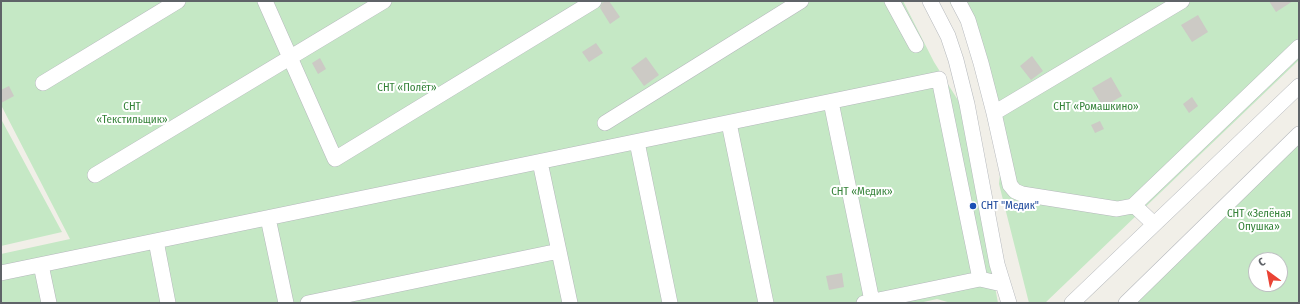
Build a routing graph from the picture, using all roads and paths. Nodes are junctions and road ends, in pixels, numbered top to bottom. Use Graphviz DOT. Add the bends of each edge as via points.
graph roads {
  1 [pos="178,1"];
  2 [pos="265,1"];
  3 [pos="384,1"];
  4 [pos="594,1"];
  5 [pos="801,1"];
  6 [pos="892,1"];
  7 [pos="930,1"];
  8 [pos="958,1"];
  9 [pos="1182,1"];
  10 [pos="916,45"];
  11 [pos="1299,47"];
  12 [pos="291,58"];
  13 [pos="43,83"];
  14 [pos="1299,86"];
  15 [pos="831,102"];
  16 [pos="994,113"];
  17 [pos="729,122"];
  18 [pos="605,123"];
  19 [pos="1299,134"];
  20 [pos="637,142"];
  21 [pos="540,162"];
  22 [pos="95,175"];
  23 [pos="1133,206"];
  24 [pos="268,218"];
  25 [pos="1154,224"];
  26 [pos="156,241"];
  27 [pos="559,251"];
  28 [pos="41,265"];
  29 [pos="1,273"];
  30 [pos="980,279"];
  31 [pos="1002,284"];
  32 [pos="868,302"];
  33 [pos="49,303"];
  34 [pos="168,303"];
  35 [pos="286,303"];
  36 [pos="308,303"];
  37 [pos="570,303"];
  38 [pos="670,303"];
  39 [pos="766,303"];
  40 [pos="1009,303"];
  41 [pos="1072,303"];
  42 [pos="1126,303"];
  1 -- 13 [label="street"];
  2 -- 12 [label="street"];
  3 -- 12 [label="street"];
  4 -- 12 [label="street" via="335,159"];
  5 -- 18 [label="street"];
  6 -- 10 [label="street"];
  7 -- 31 [label="street" via="948,36 956,60"];
  8 -- 16 [label="street" via="968,20"];
  9 -- 16 [label="street"];
  11 -- 23 [label="street"];
  12 -- 22 [label="street"];
  14 -- 25 [label="street"];
  15 -- 17 [label="street"];
  15 -- 30 [label="street" via="939,79"];
  15 -- 32 [label="street"];
  16 -- 23 [label="street" via="1007,178 1015,190 1022,194 1117,209"];
  17 -- 20 [label="street"];
  17 -- 39 [label="street"];
  19 -- 42 [label="street"];
  20 -- 21 [label="street"];
  20 -- 38 [label="street"];
  21 -- 24 [label="street"];
  21 -- 27 [label="street"];
  23 -- 25 [label="street"];
  24 -- 26 [label="street"];
  24 -- 35 [label="street"];
  25 -- 41 [label="street"];
  26 -- 28 [label="street"];
  26 -- 34 [label="street"];
  27 -- 36 [label="street"];
  27 -- 37 [label="street"];
  28 -- 29 [label="street"];
  28 -- 33 [label="street"];
  30 -- 31 [label="street"];
  30 -- 32 [label="street"];
  31 -- 40 [label="street"];
}
